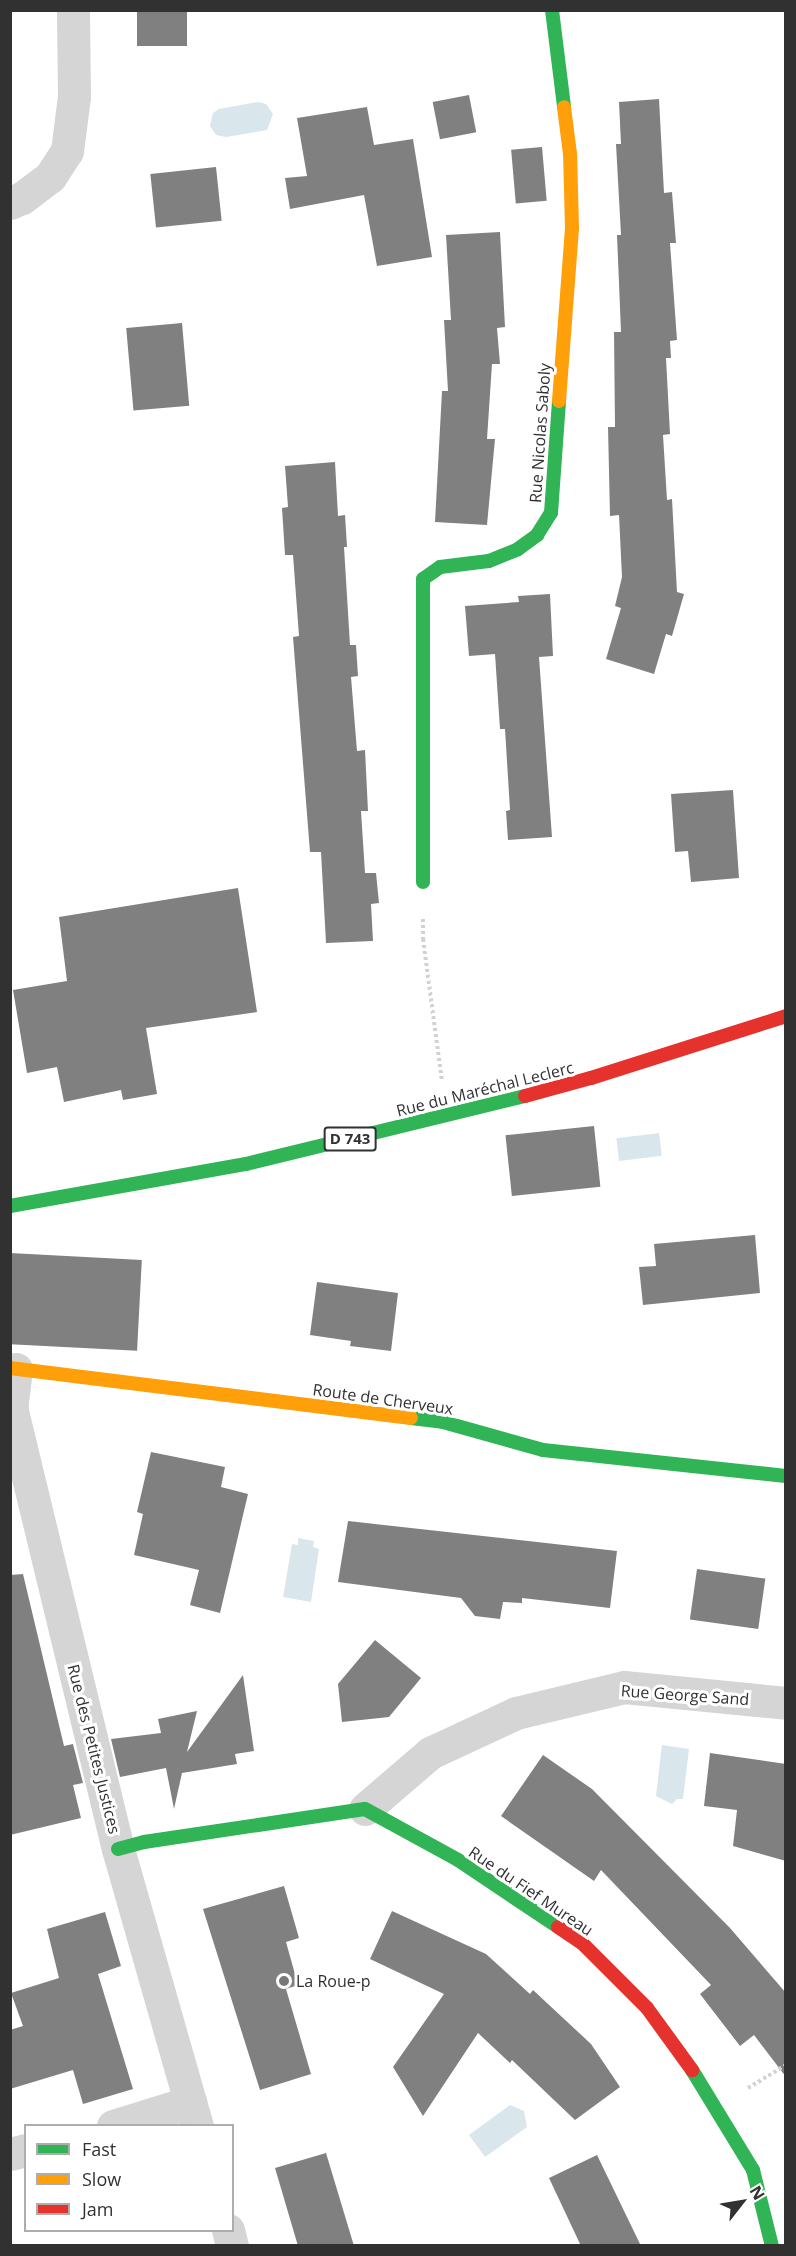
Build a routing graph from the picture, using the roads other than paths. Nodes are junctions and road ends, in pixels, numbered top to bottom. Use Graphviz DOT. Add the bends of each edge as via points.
graph roads {
  1 [pos="73,10"];
  2 [pos="552,10"];
  3 [pos="10,203"];
  4 [pos="423,882"];
  5 [pos="786,1016"];
  6 [pos="10,1206"];
  7 [pos="13,1368"];
  8 [pos="786,1476"];
  9 [pos="786,1703"];
  10 [pos="365,1809"];
  11 [pos="118,1849"];
  12 [pos="193,2114"];
  13 [pos="126,2124"];
  14 [pos="772,2246"];
  1 -- 3 [label="street" via="74,96 67,151 50,177"];
  2 -- 4 [label="street, Rue Nicolas Saboly" via="570,154 572,228 551,513 537,535 518,549 489,561 440,567 423,579"];
  5 -- 6 [label="street, Rue du Maréchal Leclerc / D 743" via="591,1078 446,1116 246,1164"];
  7 -- 8 [label="street, Route de Cherveux" via="443,1422 543,1450"];
  7 -- 11 [label="street, Rue des Petites Justices" via="11,1407"];
  9 -- 10 [label="street, Rue George Sand" via="624,1687 516,1713 430,1753"];
  10 -- 11 [label="street"];
  10 -- 14 [label="street, Rue du Fief Mureau" via="458,1860 582,1943 647,2008 753,2170"];
  11 -- 12 [label="street, Rue des Petites Justices"];
  12 -- 13 [label="street"];
}
